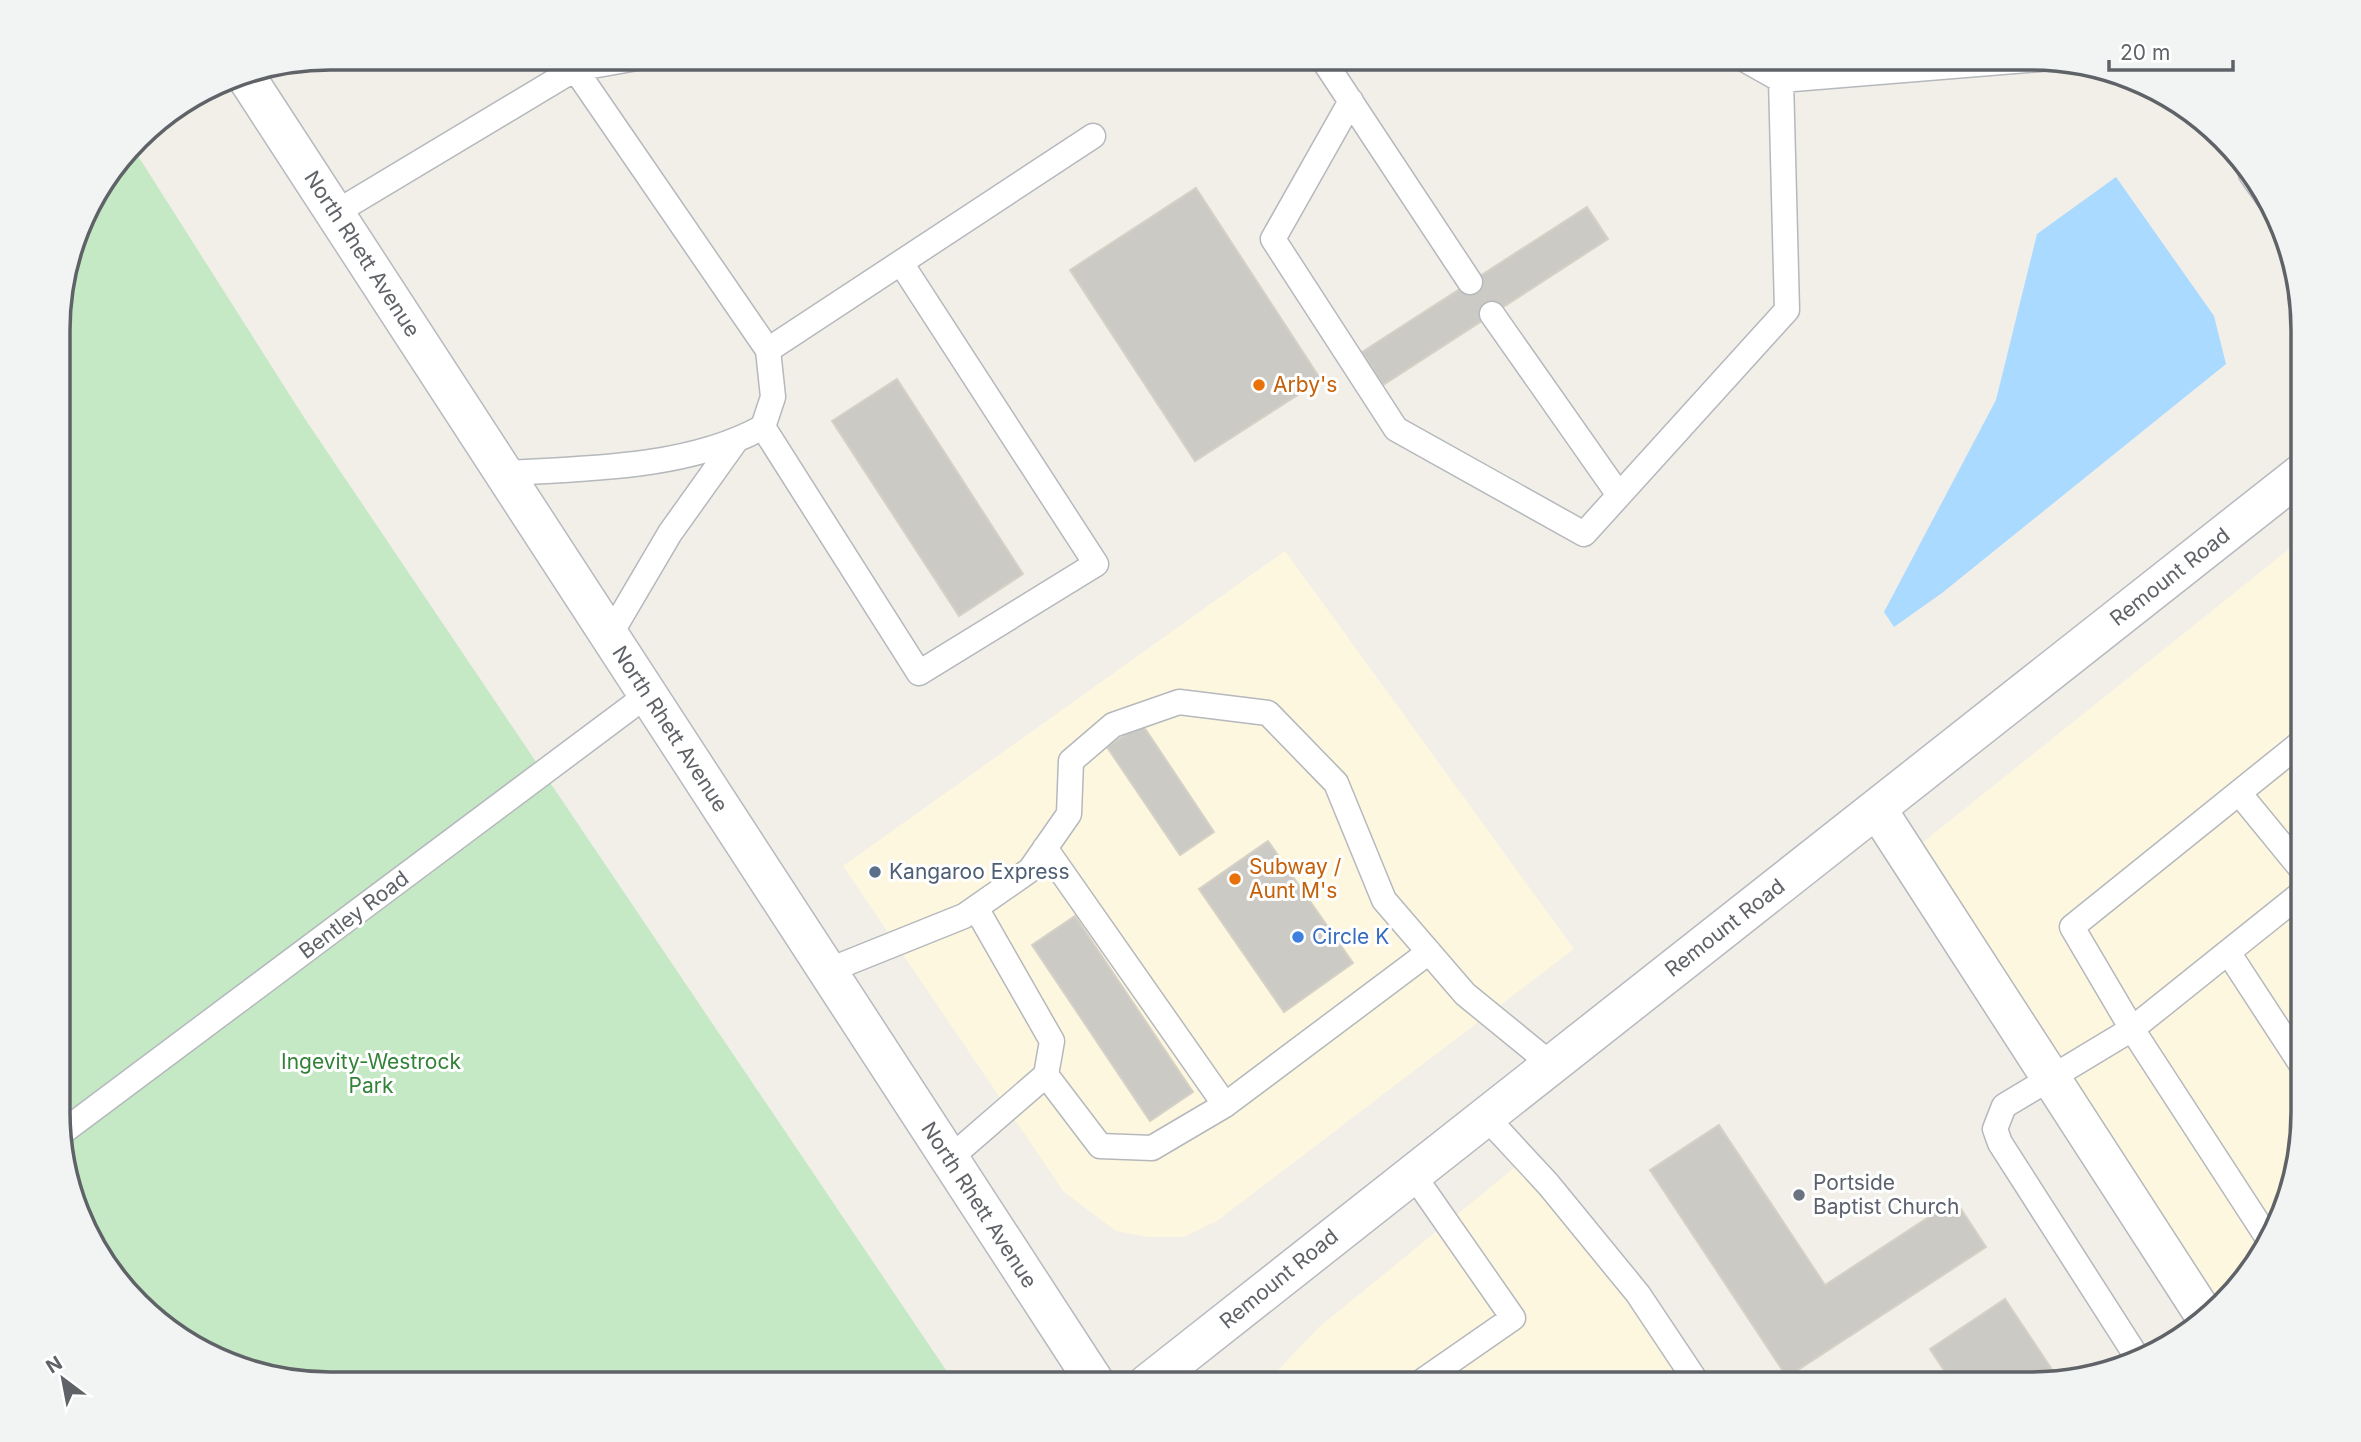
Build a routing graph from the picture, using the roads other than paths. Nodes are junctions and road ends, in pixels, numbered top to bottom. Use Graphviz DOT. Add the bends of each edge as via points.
graph roads {
  1 [pos="573,70"];
  2 [pos="576,70"];
  3 [pos="1330,70"];
  4 [pos="1764,70"];
  5 [pos="1897,70"];
  6 [pos="1780,79"];
  7 [pos="250,83"];
  8 [pos="1351,102"];
  9 [pos="1093,136"];
  10 [pos="335,213"];
  11 [pos="901,263"];
  12 [pos="1470,282"];
  13 [pos="1492,314"];
  14 [pos="768,350"];
  15 [pos="763,427"];
  16 [pos="735,443"];
  17 [pos="504,473"];
  18 [pos="2291,481"];
  19 [pos="1619,495"];
  20 [pos="610,635"];
  21 [pos="647,695"];
  22 [pos="2291,751"];
  23 [pos="2239,793"];
  24 [pos="1877,809"];
  25 [pos="1045,848"];
  26 [pos="2291,856"];
  27 [pos="2291,902"];
  28 [pos="976,908"];
  29 [pos="2228,952"];
  30 [pos="1429,953"];
  31 [pos="827,971"];
  32 [pos="2132,1029"];
  33 [pos="2291,1049"];
  34 [pos="1552,1065"];
  35 [pos="1046,1074"];
  36 [pos="2049,1076"];
  37 [pos="1225,1105"];
  38 [pos="1486,1117"];
  39 [pos="71,1126"];
  40 [pos="949,1159"];
  41 [pos="1412,1173"];
  42 [pos="2262,1230"];
  43 [pos="2200,1309"];
  44 [pos="2133,1351"];
  45 [pos="1088,1372"];
  46 [pos="1162,1372"];
  47 [pos="1435,1372"];
  48 [pos="1690,1372"];
  1 -- 10 [label="lane"];
  2 -- 14 [label="lane"];
  3 -- 8 [label="lane"];
  4 -- 6 [label="lane"];
  5 -- 6 [label="lane"];
  6 -- 19 [label="lane" via="1787,310"];
  7 -- 10 [label="main road, North Rhett Avenue"];
  8 -- 12 [label="lane"];
  8 -- 19 [label="lane" via="1273,239 1396,429 1584,534"];
  9 -- 11 [label="lane"];
  10 -- 17 [label="main road, North Rhett Avenue"];
  11 -- 14 [label="lane"];
  11 -- 15 [label="lane" via="1096,564 919,673"];
  13 -- 19 [label="lane"];
  14 -- 15 [label="lane" via="773,397"];
  15 -- 16 [label="lane"];
  16 -- 17 [label="lane" via="636,464"];
  16 -- 20 [label="lane" via="670,533"];
  17 -- 20 [label="main road, North Rhett Avenue"];
  18 -- 24 [label="main road, Remount Road"];
  20 -- 21 [label="main road, North Rhett Avenue"];
  21 -- 31 [label="main road, North Rhett Avenue"];
  21 -- 39 [label="lane, Bentley Road"];
  22 -- 23 [label="lane"];
  23 -- 26 [label="lane"];
  23 -- 32 [label="lane" via="2072,927"];
  24 -- 34 [label="main road, Remount Road"];
  24 -- 36 [label="main road"];
  25 -- 28 [label="lane" via="1030,870"];
  25 -- 30 [label="lane" via="1069,814 1071,761 1113,725 1179,702 1268,713 1336,783 1384,900"];
  25 -- 37 [label="lane"];
  27 -- 29 [label="lane"];
  28 -- 31 [label="lane"];
  28 -- 35 [label="lane" via="1052,1041"];
  29 -- 32 [label="lane"];
  29 -- 33 [label="lane"];
  30 -- 34 [label="lane" via="1465,994"];
  30 -- 37 [label="lane"];
  31 -- 40 [label="main road, North Rhett Avenue"];
  32 -- 36 [label="lane"];
  32 -- 42 [label="lane"];
  34 -- 38 [label="main road, Remount Road"];
  35 -- 37 [label="lane" via="1100,1146 1152,1148"];
  35 -- 40 [label="lane"];
  36 -- 43 [label="main road"];
  36 -- 44 [label="lane" via="2004,1106 1995,1129"];
  38 -- 41 [label="main road, Remount Road"];
  38 -- 48 [label="lane" via="1638,1294"];
  40 -- 45 [label="main road, North Rhett Avenue"];
  41 -- 46 [label="main road, Remount Road"];
  41 -- 47 [label="lane" via="1513,1318"];
}
